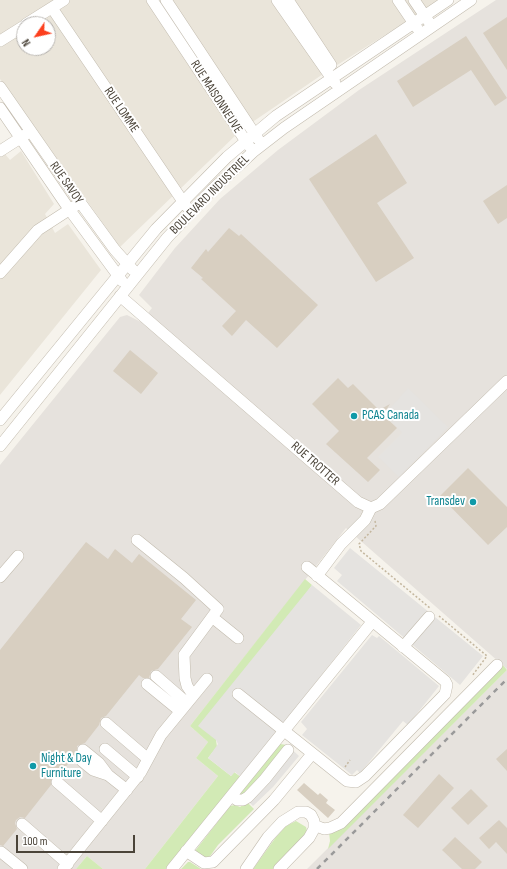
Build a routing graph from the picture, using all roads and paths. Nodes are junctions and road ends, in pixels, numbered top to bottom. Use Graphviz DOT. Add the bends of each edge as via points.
graph roads {
  1 [pos="64,0"];
  2 [pos="152,0"];
  3 [pos="166,0"];
  4 [pos="277,0"];
  5 [pos="288,0"];
  6 [pos="398,0"];
  7 [pos="414,0"];
  8 [pos="448,0"];
  9 [pos="471,0"];
  10 [pos="52,8"];
  11 [pos="39,16"];
  12 [pos="425,16"];
  13 [pos="414,23"];
  14 [pos="432,26"];
  15 [pos="16,31"];
  16 [pos="421,33"];
  17 [pos="190,36"];
  18 [pos="0,41"];
  19 [pos="180,43"];
  20 [pos="334,76"];
  21 [pos="0,87"];
  22 [pos="342,87"];
  23 [pos="0,108"];
  24 [pos="30,131"];
  25 [pos="254,133"];
  26 [pos="20,138"];
  27 [pos="245,140"];
  28 [pos="262,145"];
  29 [pos="0,151"];
  30 [pos="253,152"];
  31 [pos="182,200"];
  32 [pos="80,202"];
  33 [pos="68,210"];
  34 [pos="190,211"];
  35 [pos="127,264"];
  36 [pos="0,273"];
  37 [pos="137,274"];
  38 [pos="117,276"];
  39 [pos="128,287"];
  40 [pos="120,296"];
  41 [pos="507,381"];
  42 [pos="0,420"];
  43 [pos="0,446"];
  44 [pos="371,508"];
  45 [pos="137,540"];
  46 [pos="18,556"];
  47 [pos="307,567"];
  48 [pos="317,576"];
  49 [pos="0,577"];
  50 [pos="212,616"];
  51 [pos="429,617"];
  52 [pos="372,622"];
  53 [pos="238,638"];
  54 [pos="403,647"];
  55 [pos="498,665"];
  56 [pos="156,676"];
  57 [pos="207,679"];
  58 [pos="147,684"];
  59 [pos="238,694"];
  60 [pos="187,703"];
  61 [pos="106,723"];
  62 [pos="283,731"];
  63 [pos="105,749"];
  64 [pos="288,750"];
  65 [pos="312,754"];
  66 [pos="83,756"];
  67 [pos="148,759"];
  68 [pos="138,777"];
  69 [pos="57,782"];
  70 [pos="127,790"];
  71 [pos="232,796"];
  72 [pos="102,820"];
  73 [pos="22,824"];
  74 [pos="314,825"];
  75 [pos="186,851"];
  76 [pos="0,852"];
  77 [pos="66,866"];
  78 [pos="22,869"];
  79 [pos="172,869"];
  80 [pos="246,869"];
  81 [pos="279,869"];
  1 -- 10 [label="street"];
  2 -- 19 [label="street, RUE MAISONNEUVE"];
  3 -- 17 [label="street, RUE MAISONNEUVE"];
  4 -- 20 [label="street"];
  5 -- 20 [label="street"];
  6 -- 13 [label="street"];
  7 -- 12 [label="street"];
  8 -- 12 [label="street, BOULEVARD INDUSTRIEL"];
  9 -- 14 [label="street, BOULEVARD INDUSTRIEL"];
  10 -- 11 [label="street"];
  10 -- 31 [label="street, RUE LOMME"];
  12 -- 13 [label="street, BOULEVARD INDUSTRIEL"];
  12 -- 14 [label="street"];
  13 -- 16 [label="street"];
  13 -- 20 [label="street, BOULEVARD INDUSTRIEL"];
  14 -- 16 [label="street, BOULEVARD INDUSTRIEL"];
  15 -- 18 [label="street"];
  16 -- 22 [label="street, BOULEVARD INDUSTRIEL"];
  17 -- 19 [label="street"];
  17 -- 25 [label="street, RUE MAISONNEUVE"];
  19 -- 27 [label="street, RUE MAISONNEUVE"];
  20 -- 22 [label="street"];
  20 -- 25 [label="street, BOULEVARD INDUSTRIEL"];
  21 -- 24 [label="street, RUE SAVOY"];
  22 -- 28 [label="street, BOULEVARD INDUSTRIEL"];
  23 -- 26 [label="street, RUE SAVOY"];
  24 -- 26 [label="street"];
  24 -- 32 [label="street, RUE SAVOY"];
  25 -- 27 [label="street, BOULEVARD INDUSTRIEL"];
  25 -- 28 [label="street, RUE MAISONNEUVE"];
  26 -- 29 [label="street"];
  26 -- 33 [label="street, RUE SAVOY"];
  27 -- 30 [label="street, RUE MAISONNEUVE"];
  27 -- 31 [label="street, BOULEVARD INDUSTRIEL"];
  28 -- 30 [label="street, BOULEVARD INDUSTRIEL"];
  30 -- 34 [label="street, BOULEVARD INDUSTRIEL"];
  31 -- 34 [label="street, RUE LOMME"];
  31 -- 35 [label="street, BOULEVARD INDUSTRIEL"];
  32 -- 33 [label="street"];
  32 -- 35 [label="street, RUE SAVOY"];
  33 -- 36 [label="street" via="38,230"];
  33 -- 38 [label="street, RUE SAVOY"];
  34 -- 37 [label="street, BOULEVARD INDUSTRIEL"];
  35 -- 37 [label="street, RUE SAVOY"];
  35 -- 38 [label="street, BOULEVARD INDUSTRIEL"];
  37 -- 39 [label="street, BOULEVARD INDUSTRIEL"];
  38 -- 39 [label="street, RUE SAVOY"];
  38 -- 42 [label="street, BOULEVARD INDUSTRIEL"];
  39 -- 40 [label="street, BOULEVARD INDUSTRIEL"];
  40 -- 43 [label="street, BOULEVARD INDUSTRIEL"];
  40 -- 44 [label="street, RUE TROTTER" via="358,502"];
  41 -- 44 [label="street" via="380,504"];
  44 -- 48 [label="street" via="365,520 341,544"];
  45 -- 50 [label="street" via="218,609"];
  46 -- 49 [label="street"];
  47 -- 48 [label="street"];
  48 -- 52 [label="street"];
  50 -- 53 [label="street"];
  50 -- 60 [label="street" via="184,656"];
  51 -- 54 [label="street"];
  52 -- 54 [label="street"];
  52 -- 62 [label="street"];
  54 -- 65 [label="street" via="445,681 447,689 441,700 356,782 347,781"];
  55 -- 74 [label="street" via="341,822 330,828"];
  56 -- 60 [label="street"];
  57 -- 60 [label="street"];
  58 -- 60 [label="street"];
  59 -- 62 [label="street"];
  60 -- 67 [label="street" via="161,735"];
  61 -- 67 [label="street"];
  62 -- 65 [label="street"];
  62 -- 71 [label="street"];
  63 -- 68 [label="street"];
  64 -- 71 [label="street" via="248,797 237,800"];
  65 -- 75 [label="street" via="274,800 213,862 204,863"];
  66 -- 70 [label="street" via="93,770 108,775"];
  67 -- 68 [label="street"];
  68 -- 70 [label="street"];
  69 -- 72 [label="street"];
  70 -- 72 [label="street"];
  71 -- 75 [label="street"];
  72 -- 77 [label="street"];
  73 -- 77 [label="street"];
  74 -- 80 [label="street" via="311,815 306,812 288,816 268,837"];
  74 -- 81 [label="street" via="309,838"];
  75 -- 79 [label="street"];
  76 -- 78 [label="street"];
}
